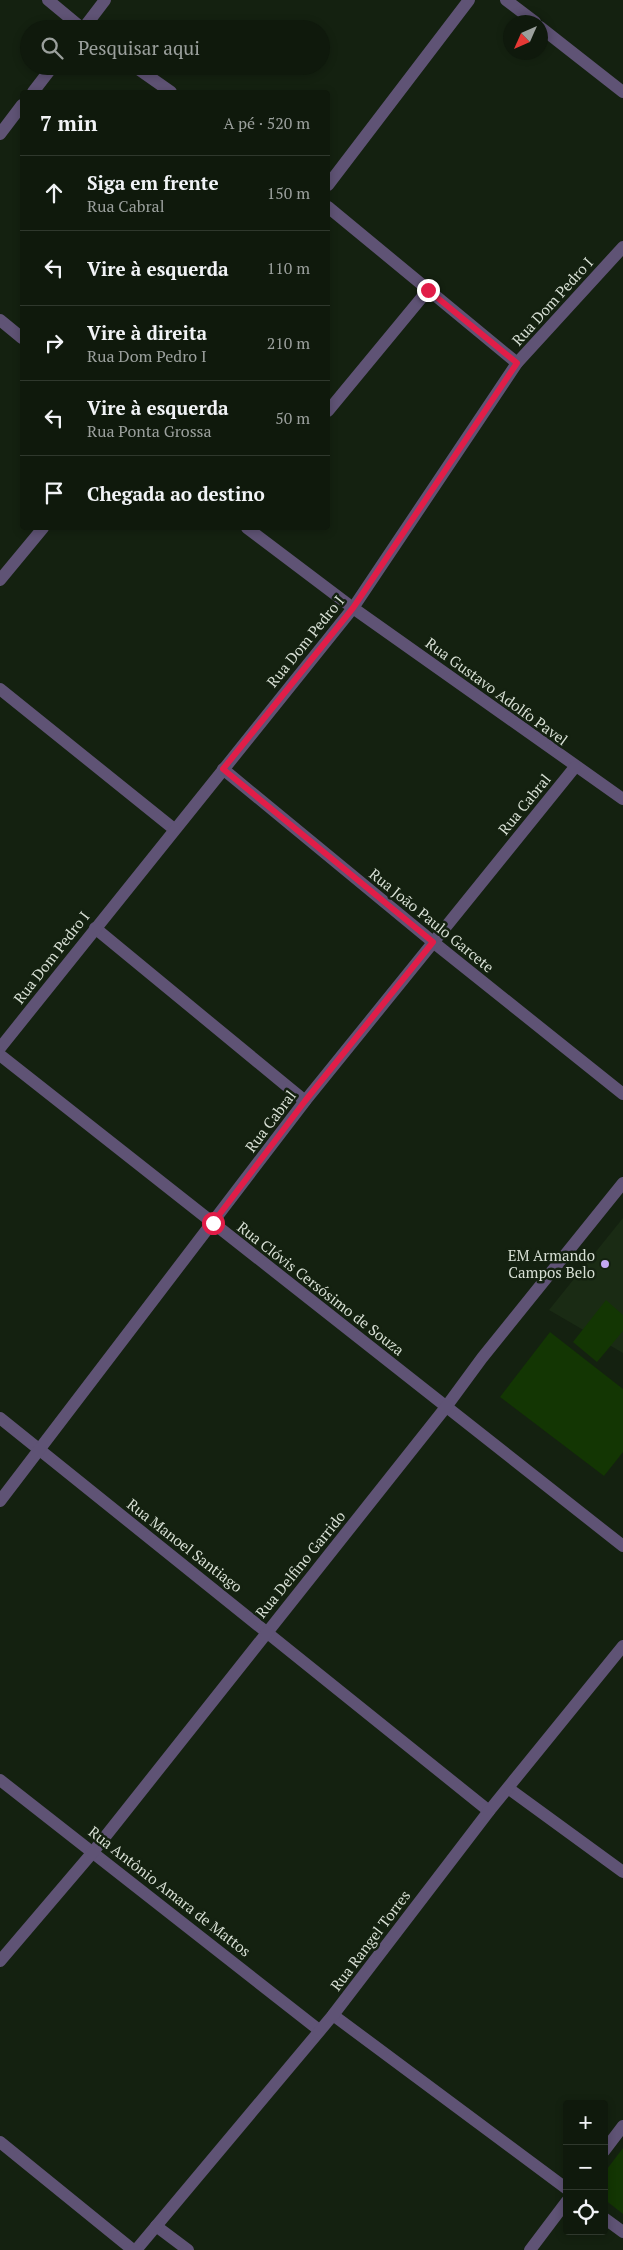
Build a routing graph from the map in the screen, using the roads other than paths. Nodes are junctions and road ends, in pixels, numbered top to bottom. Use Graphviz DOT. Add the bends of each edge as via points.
graph roads {
  1 [pos="48,0"];
  2 [pos="105,0"];
  3 [pos="469,0"];
  4 [pos="506,0"];
  5 [pos="526,15"];
  6 [pos="72,20"];
  7 [pos="90,20"];
  8 [pos="548,33"];
  9 [pos="46,75"];
  10 [pos="147,75"];
  11 [pos="35,90"];
  12 [pos="168,90"];
  13 [pos="623,92"];
  14 [pos="20,108"];
  15 [pos="0,134"];
  16 [pos="330,182"];
  17 [pos="330,209"];
  18 [pos="623,247"];
  19 [pos="428,290"];
  20 [pos="0,320"];
  21 [pos="20,336"];
  22 [pos="517,363"];
  23 [pos="330,409"];
  24 [pos="41,530"];
  25 [pos="250,530"];
  26 [pos="0,580"];
  27 [pos="353,608"];
  28 [pos="0,689"];
  29 [pos="575,767"];
  30 [pos="223,769"];
  31 [pos="623,799"];
  32 [pos="174,829"];
  33 [pos="95,928"];
  34 [pos="433,942"];
  35 [pos="0,1048"];
  36 [pos="0,1055"];
  37 [pos="623,1094"];
  38 [pos="305,1101"];
  39 [pos="623,1184"];
  40 [pos="213,1223"];
  41 [pos="446,1407"];
  42 [pos="0,1418"];
  43 [pos="40,1450"];
  44 [pos="0,1501"];
  45 [pos="623,1546"];
  46 [pos="268,1631"];
  47 [pos="623,1646"];
  48 [pos="0,1780"];
  49 [pos="508,1788"];
  50 [pos="489,1811"];
  51 [pos="93,1852"];
  52 [pos="623,1872"];
  53 [pos="0,1961"];
  54 [pos="333,2015"];
  55 [pos="319,2030"];
  56 [pos="623,2126"];
  57 [pos="0,2142"];
  58 [pos="608,2146"];
  59 [pos="563,2186"];
  60 [pos="563,2206"];
  61 [pos="608,2221"];
  62 [pos="156,2226"];
  63 [pos="623,2232"];
  64 [pos="135,2250"];
  65 [pos="188,2250"];
  66 [pos="530,2250"];
  1 -- 6 [label="street"];
  2 -- 7 [label="street"];
  3 -- 16 [label="street"];
  4 -- 5 [label="street"];
  8 -- 13 [label="street"];
  9 -- 11 [label="street"];
  10 -- 12 [label="street"];
  14 -- 15 [label="street"];
  17 -- 19 [label="street"];
  18 -- 22 [label="street, Rua Dom Pedro I"];
  19 -- 22 [label="street"];
  19 -- 23 [label="street"];
  20 -- 21 [label="street"];
  22 -- 27 [label="street, Rua Dom Pedro I"];
  24 -- 26 [label="street"];
  25 -- 27 [label="street, Rua Gustavo Adolfo Pavel"];
  27 -- 29 [label="street, Rua Gustavo Adolfo Pavel"];
  27 -- 30 [label="street, Rua Dom Pedro I"];
  28 -- 32 [label="street"];
  29 -- 31 [label="street, Rua Gustavo Adolfo Pavel"];
  29 -- 34 [label="street, Rua Cabral"];
  30 -- 32 [label="street, Rua Dom Pedro I"];
  30 -- 34 [label="street, Rua João Paulo Garcete"];
  32 -- 33 [label="street, Rua Dom Pedro I"];
  33 -- 35 [label="street, Rua Dom Pedro I"];
  33 -- 38 [label="street"];
  34 -- 37 [label="street, Rua João Paulo Garcete"];
  34 -- 38 [label="street, Rua Cabral"];
  36 -- 40 [label="street, Rua Clóvis Cersósimo de Souza"];
  38 -- 40 [label="street, Rua Cabral"];
  39 -- 41 [label="street, Rua Delfino Garrido"];
  40 -- 41 [label="street, Rua Clóvis Cersósimo de Souza"];
  40 -- 43 [label="street, Rua Cabral"];
  41 -- 45 [label="street, Rua Clóvis Cersósimo de Souza"];
  41 -- 46 [label="street, Rua Delfino Garrido"];
  42 -- 43 [label="street, Rua Manoel Santiago"];
  43 -- 44 [label="street, Rua Cabral"];
  43 -- 46 [label="street, Rua Manoel Santiago"];
  46 -- 50 [label="street, Rua Manoel Santiago"];
  46 -- 51 [label="street, Rua Delfino Garrido"];
  47 -- 49 [label="street, Rua Rangel Torres"];
  48 -- 51 [label="street, Rua Antônio Amara de Mattos"];
  49 -- 50 [label="street, Rua Rangel Torres"];
  49 -- 52 [label="street"];
  50 -- 54 [label="street, Rua Rangel Torres"];
  51 -- 53 [label="street, Rua Delfino Garrido"];
  51 -- 55 [label="street, Rua Antônio Amara de Mattos"];
  54 -- 55 [label="street, Rua Rangel Torres"];
  54 -- 59 [label="street"];
  55 -- 62 [label="street, Rua Rangel Torres"];
  56 -- 58 [label="street"];
  57 -- 64 [label="street"];
  60 -- 66 [label="street"];
  61 -- 63 [label="street"];
  62 -- 64 [label="street, Rua Rangel Torres"];
  62 -- 65 [label="street"];
}
